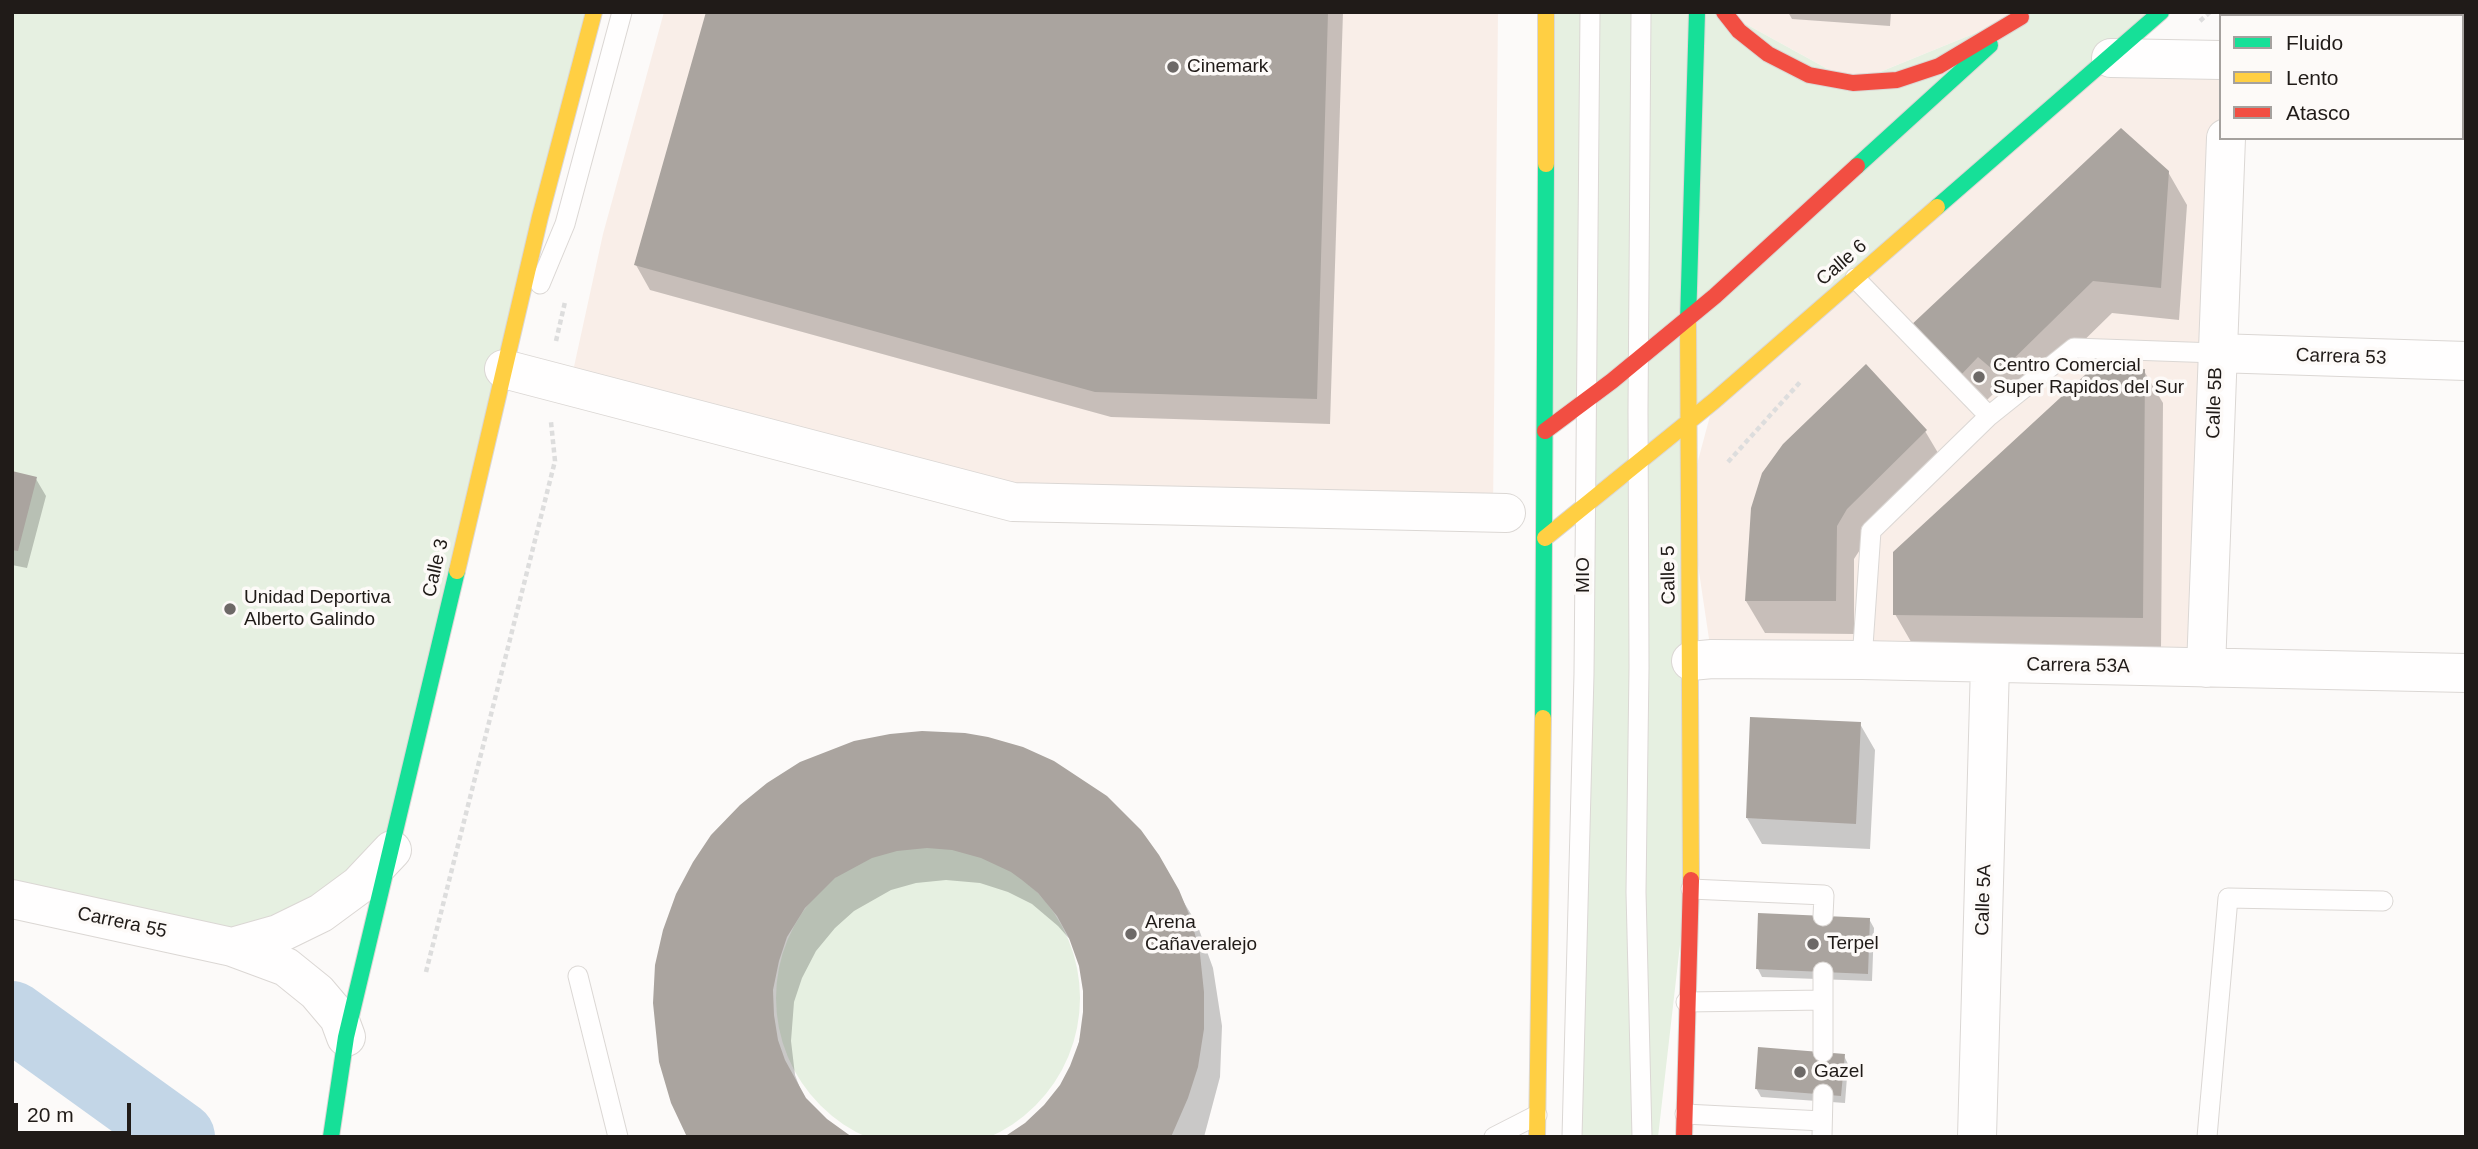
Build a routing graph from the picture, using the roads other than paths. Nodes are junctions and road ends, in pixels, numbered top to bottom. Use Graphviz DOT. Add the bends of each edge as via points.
graph roads {
  1 [pos="594,12"];
  2 [pos="622,12"];
  3 [pos="1546,12"];
  4 [pos="1590,12"];
  5 [pos="1641,12"];
  6 [pos="1697,12"];
  7 [pos="1724,12"];
  8 [pos="2161,12"];
  9 [pos="2024,15"];
  10 [pos="2110,58"];
  11 [pos="2219,60"];
  12 [pos="2226,140"];
  13 [pos="1855,278"];
  14 [pos="1688,320"];
  15 [pos="2216,353"];
  16 [pos="1639,359"];
  17 [pos="2466,361"];
  18 [pos="504,369"];
  19 [pos="1586,400"];
  20 [pos="1989,416"];
  21 [pos="1688,421"];
  22 [pos="1545,431"];
  23 [pos="1638,461"];
  24 [pos="1584,507"];
  25 [pos="1506,513"];
  26 [pos="1545,538"];
  27 [pos="1862,660"];
  28 [pos="1691,661"];
  29 [pos="1990,664"];
  30 [pos="2206,668"];
  31 [pos="2466,673"];
  32 [pos="392,850"];
  33 [pos="1691,889"];
  34 [pos="12,900"];
  35 [pos="2382,901"];
  36 [pos="1823,916"];
  37 [pos="232,947"];
  38 [pos="1823,972"];
  39 [pos="578,976"];
  40 [pos="1823,1000"];
  41 [pos="1686,1002"];
  42 [pos="346,1037"];
  43 [pos="1823,1052"];
  44 [pos="1823,1094"];
  45 [pos="1685,1114"];
  46 [pos="1537,1115"];
  47 [pos="1822,1129"];
  48 [pos="331,1137"];
  49 [pos="618,1137"];
  50 [pos="1494,1137"];
  51 [pos="1537,1137"];
  52 [pos="1572,1137"];
  53 [pos="1642,1137"];
  54 [pos="1684,1137"];
  55 [pos="1977,1137"];
  56 [pos="2207,1137"];
  1 -- 18 [label="main road, Calle 3"];
  2 -- 18 [label="lane" via="565,224"];
  3 -- 22 [label="main road"];
  4 -- 19 [label="lane, MIO"];
  5 -- 16 [label="lane"];
  6 -- 14 [label="main road, Calle 5"];
  7 -- 9 [label="main road" via="1768,54 1809,75 1853,83 1897,80 1939,66"];
  8 -- 10 [label="main road, Calle 6"];
  9 -- 14 [label="main road"];
  10 -- 11 [label="street"];
  10 -- 13 [label="main road, Calle 6"];
  12 -- 15 [label="street, Calle 5B"];
  13 -- 20 [label="lane"];
  13 -- 21 [label="main road, Calle 6"];
  14 -- 16 [label="main road"];
  14 -- 21 [label="main road, Calle 5"];
  15 -- 17 [label="street, Carrera 53"];
  15 -- 20 [label="lane" via="2074,348"];
  15 -- 30 [label="street, Calle 5B"];
  16 -- 19 [label="main road"];
  16 -- 23 [label="lane"];
  18 -- 25 [label="street" via="1013,502"];
  18 -- 32 [label="main road, Calle 3"];
  19 -- 22 [label="main road"];
  19 -- 24 [label="lane, MIO"];
  20 -- 27 [label="lane" via="1871,531"];
  21 -- 23 [label="main road, Calle 6"];
  21 -- 28 [label="main road, Calle 5"];
  22 -- 26 [label="main road"];
  23 -- 24 [label="main road, Calle 6"];
  23 -- 53 [label="lane" via="1636,892"];
  24 -- 26 [label="main road, Calle 6"];
  24 -- 52 [label="lane, MIO"];
  26 -- 46 [label="main road"];
  27 -- 28 [label="street, Carrera 53A"];
  27 -- 29 [label="street, Carrera 53A"];
  28 -- 33 [label="main road, Calle 5"];
  29 -- 30 [label="street, Carrera 53A"];
  29 -- 55 [label="street, Calle 5A"];
  30 -- 31 [label="street, Carrera 53A"];
  32 -- 37 [label="street, Carrera 55" via="359,885 321,913 278,934"];
  32 -- 42 [label="main road, Calle 3"];
  33 -- 36 [label="lane" via="1824,895"];
  33 -- 41 [label="main road, Calle 5"];
  34 -- 37 [label="street, Carrera 55"];
  35 -- 56 [label="lane" via="2228,898"];
  37 -- 42 [label="street, Carrera 55" via="286,967 332,1009"];
  38 -- 40 [label="lane"];
  39 -- 49 [label="lane"];
  40 -- 41 [label="lane"];
  40 -- 43 [label="lane"];
  41 -- 45 [label="main road, Calle 5"];
  42 -- 48 [label="main road, Calle 3"];
  44 -- 47 [label="lane"];
  45 -- 47 [label="lane"];
  45 -- 54 [label="main road, Calle 5"];
  46 -- 50 [label="lane"];
  46 -- 51 [label="main road"];
}
